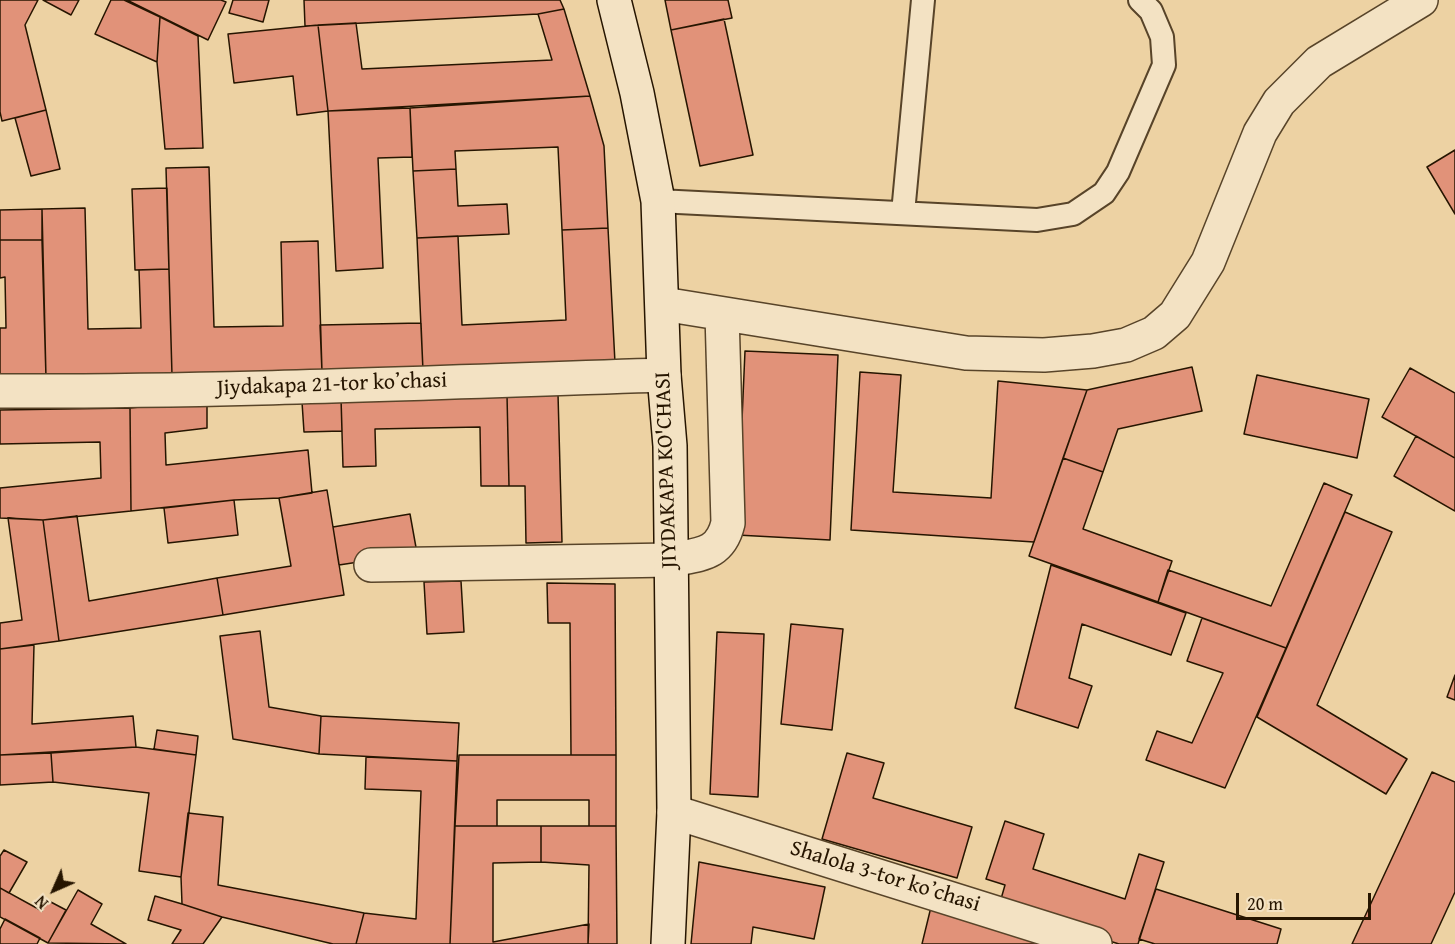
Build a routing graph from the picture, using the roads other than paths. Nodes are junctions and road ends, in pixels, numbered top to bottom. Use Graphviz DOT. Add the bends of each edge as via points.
graph roads {
  1 [pos="614,0"];
  2 [pos="923,0"];
  3 [pos="1140,0"];
  4 [pos="1421,0"];
  5 [pos="658,201"];
  6 [pos="903,213"];
  7 [pos="663,304"];
  8 [pos="722,314"];
  9 [pos="664,375"];
  10 [pos="0,391"];
  11 [pos="671,560"];
  12 [pos="371,565"];
  13 [pos="674,812"];
  14 [pos="662,942"];
  15 [pos="1095,944"];
  1 -- 5 [label="street, JIYDAKAPA KO'CHASI"];
  2 -- 6 [label="lane"];
  3 -- 6 [label="lane" via="1151,11 1162,37 1164,65 1118,172 1104,193 1073,214 1037,220"];
  4 -- 8 [label="street" via="1318,62 1279,102 1260,133 1208,262 1176,315 1154,333 1126,345 1093,351 1044,355 966,353"];
  5 -- 6 [label="lane"];
  5 -- 7 [label="street, JIYDAKAPA KO'CHASI"];
  7 -- 8 [label="street"];
  7 -- 9 [label="street, JIYDAKAPA KO'CHASI"];
  8 -- 11 [label="street" via="728,523 725,537 717,546"];
  9 -- 10 [label="street, Jiydakapa 21-tor koʼchasi" via="251,388"];
  9 -- 11 [label="street, JIYDAKAPA KO'CHASI" via="670,446"];
  11 -- 12 [label="street"];
  11 -- 13 [label="street, JIYDAKAPA KO'CHASI"];
  13 -- 14 [label="street, JIYDAKAPA KO'CHASI"];
  13 -- 15 [label="street, Shalola 3-tor koʼchasi"];
}
